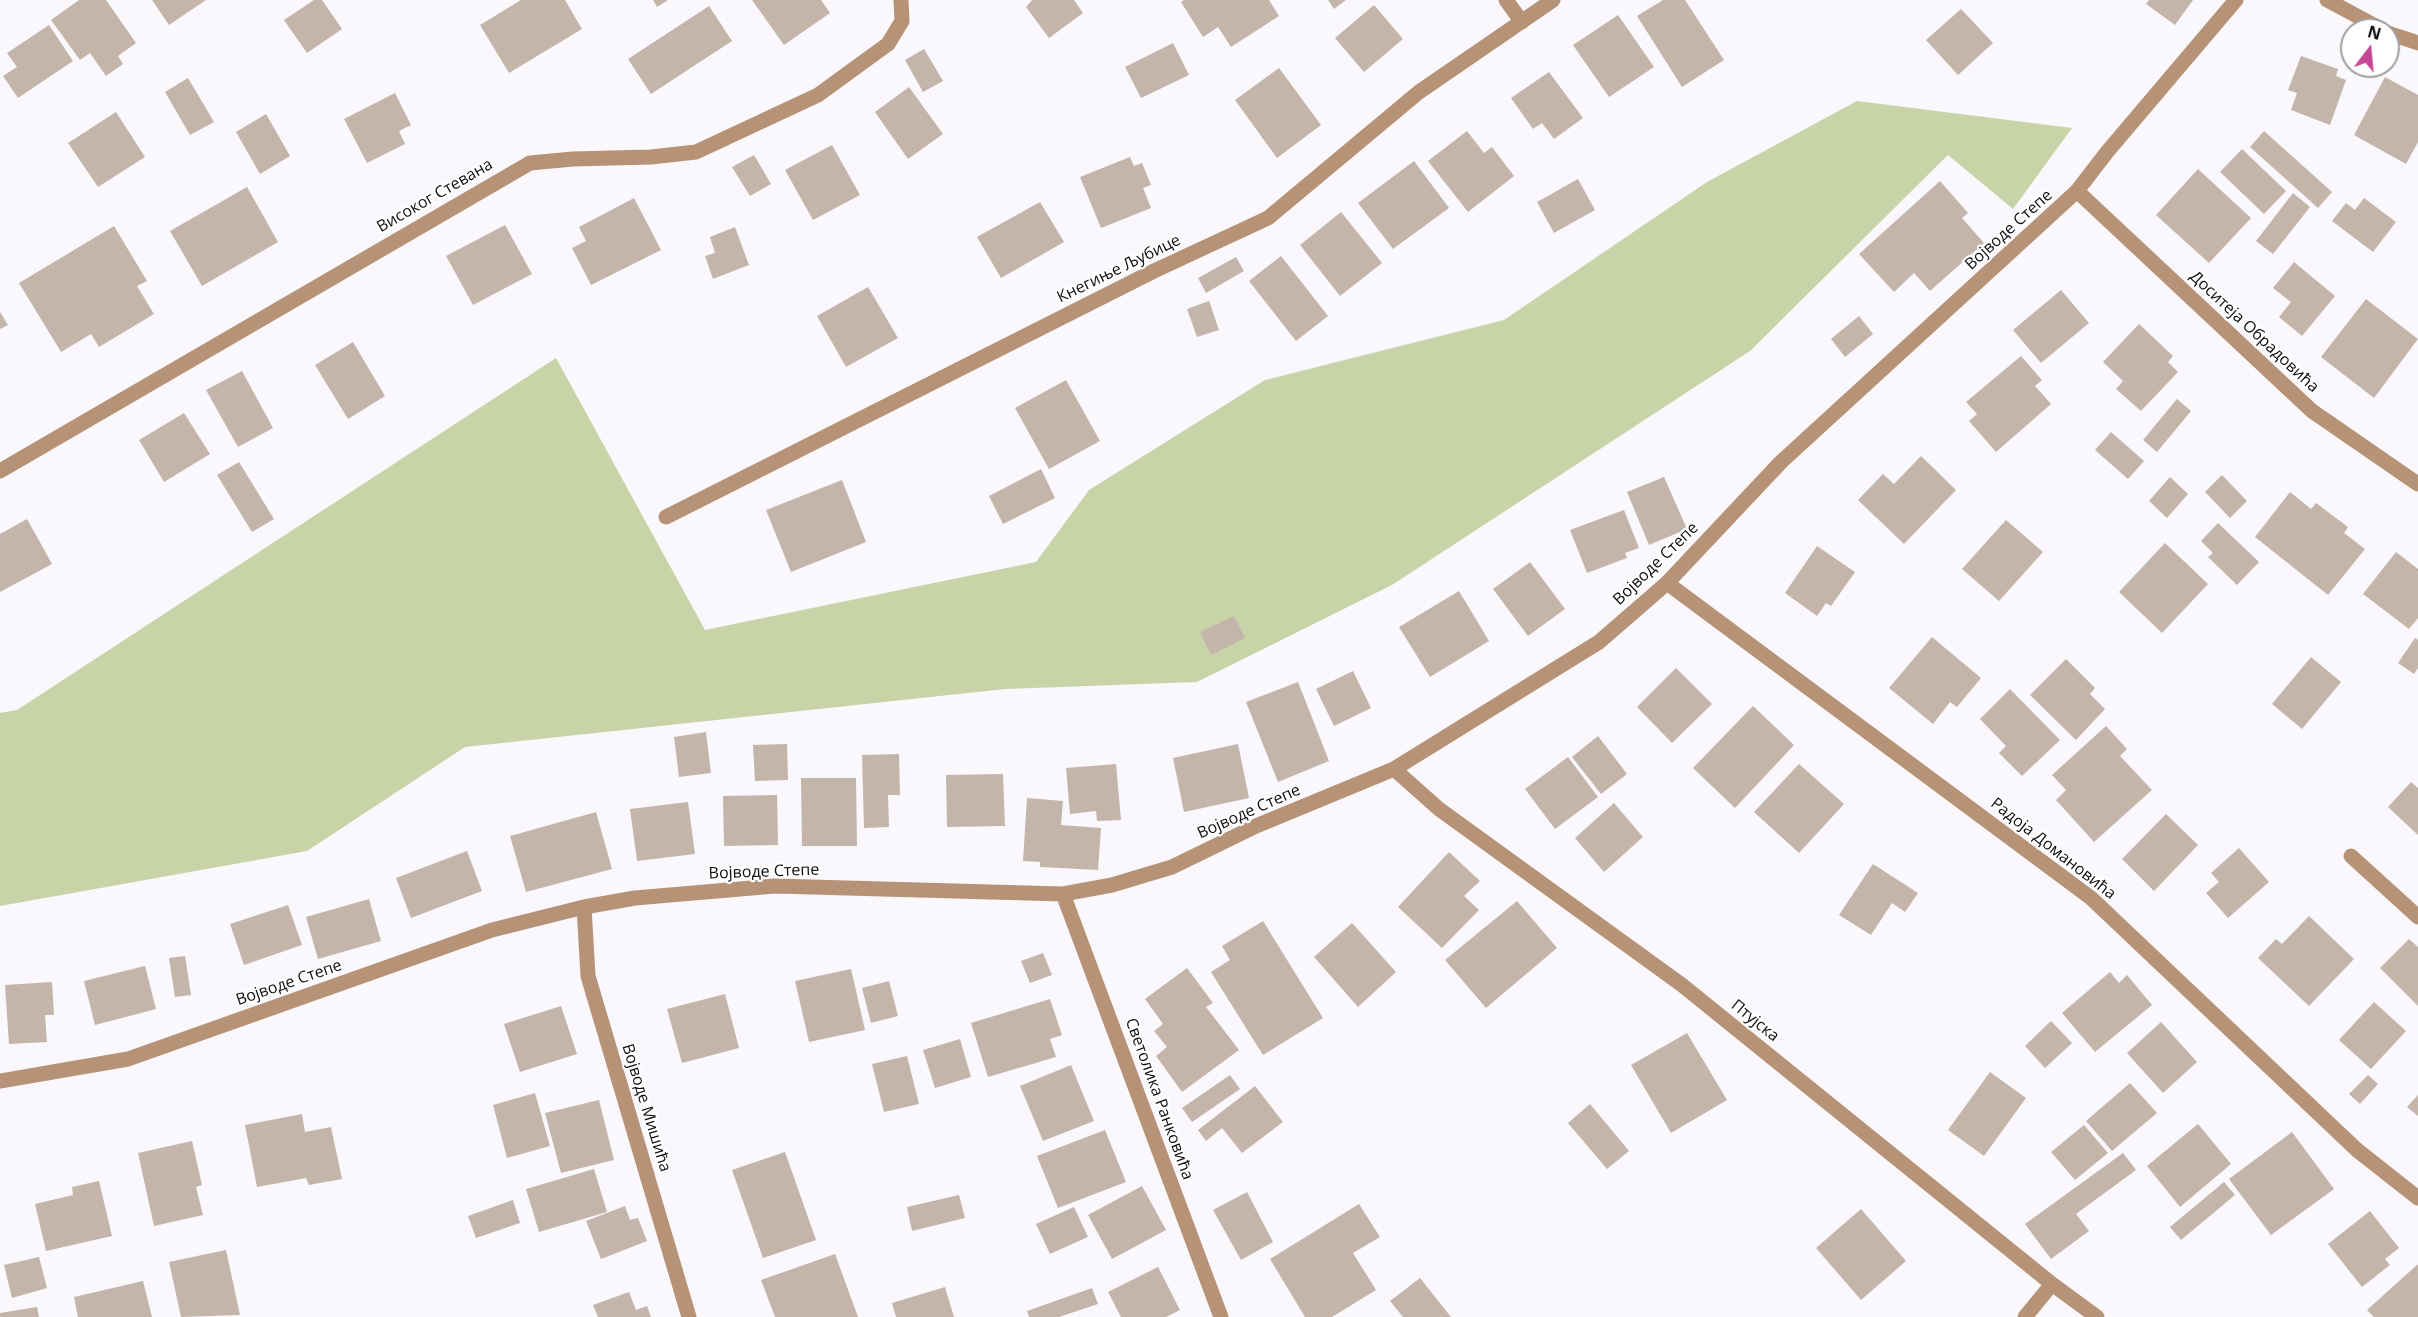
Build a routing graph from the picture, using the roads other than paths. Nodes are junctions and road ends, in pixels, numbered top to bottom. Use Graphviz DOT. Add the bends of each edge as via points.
graph roads {
  1 [pos="901,0"];
  2 [pos="1506,0"];
  3 [pos="1553,0"];
  4 [pos="2236,0"];
  5 [pos="2327,0"];
  6 [pos="2361,18"];
  7 [pos="1522,22"];
  8 [pos="2400,37"];
  9 [pos="2418,43"];
  10 [pos="2078,191"];
  11 [pos="0,471"];
  12 [pos="2418,484"];
  13 [pos="666,517"];
  14 [pos="1666,583"];
  15 [pos="1394,769"];
  16 [pos="2351,856"];
  17 [pos="1064,894"];
  18 [pos="584,907"];
  19 [pos="2418,917"];
  20 [pos="0,1081"];
  21 [pos="2418,1198"];
  22 [pos="2052,1284"];
  23 [pos="689,1317"];
  24 [pos="1221,1317"];
  25 [pos="2025,1317"];
  26 [pos="2097,1317"];
  1 -- 11 [label="street, Високог Стевана" via="902,21 888,44 818,95 696,152 530,163"];
  2 -- 7 [label="street"];
  3 -- 7 [label="street, Кнегиње Љубице"];
  4 -- 10 [label="street, Војводе Степе"];
  5 -- 6 [label="street"];
  7 -- 13 [label="street, Кнегиње Љубице" via="1419,92 1268,218 1154,271"];
  8 -- 9 [label="street"];
  10 -- 12 [label="street, Доситеја Обрадовића" via="2312,411"];
  10 -- 14 [label="street, Војводе Степе" via="1780,462"];
  14 -- 15 [label="street, Војводе Степе" via="1599,642"];
  14 -- 21 [label="street, Радоја Домановића" via="2091,898 2357,1150"];
  15 -- 17 [label="street, Војводе Степе" via="1256,826 1172,867"];
  15 -- 22 [label="street, Птујска" via="1439,808 1682,985"];
  16 -- 19 [label="street"];
  17 -- 18 [label="street, Војводе Степе" via="775,886 635,898"];
  17 -- 24 [label="street, Светолика Ранковића"];
  18 -- 20 [label="street, Војводе Степе" via="492,930 128,1059"];
  18 -- 23 [label="street, Војводе Мишића" via="588,976"];
  22 -- 25 [label="street"];
  22 -- 26 [label="street, Птујска"];
}
